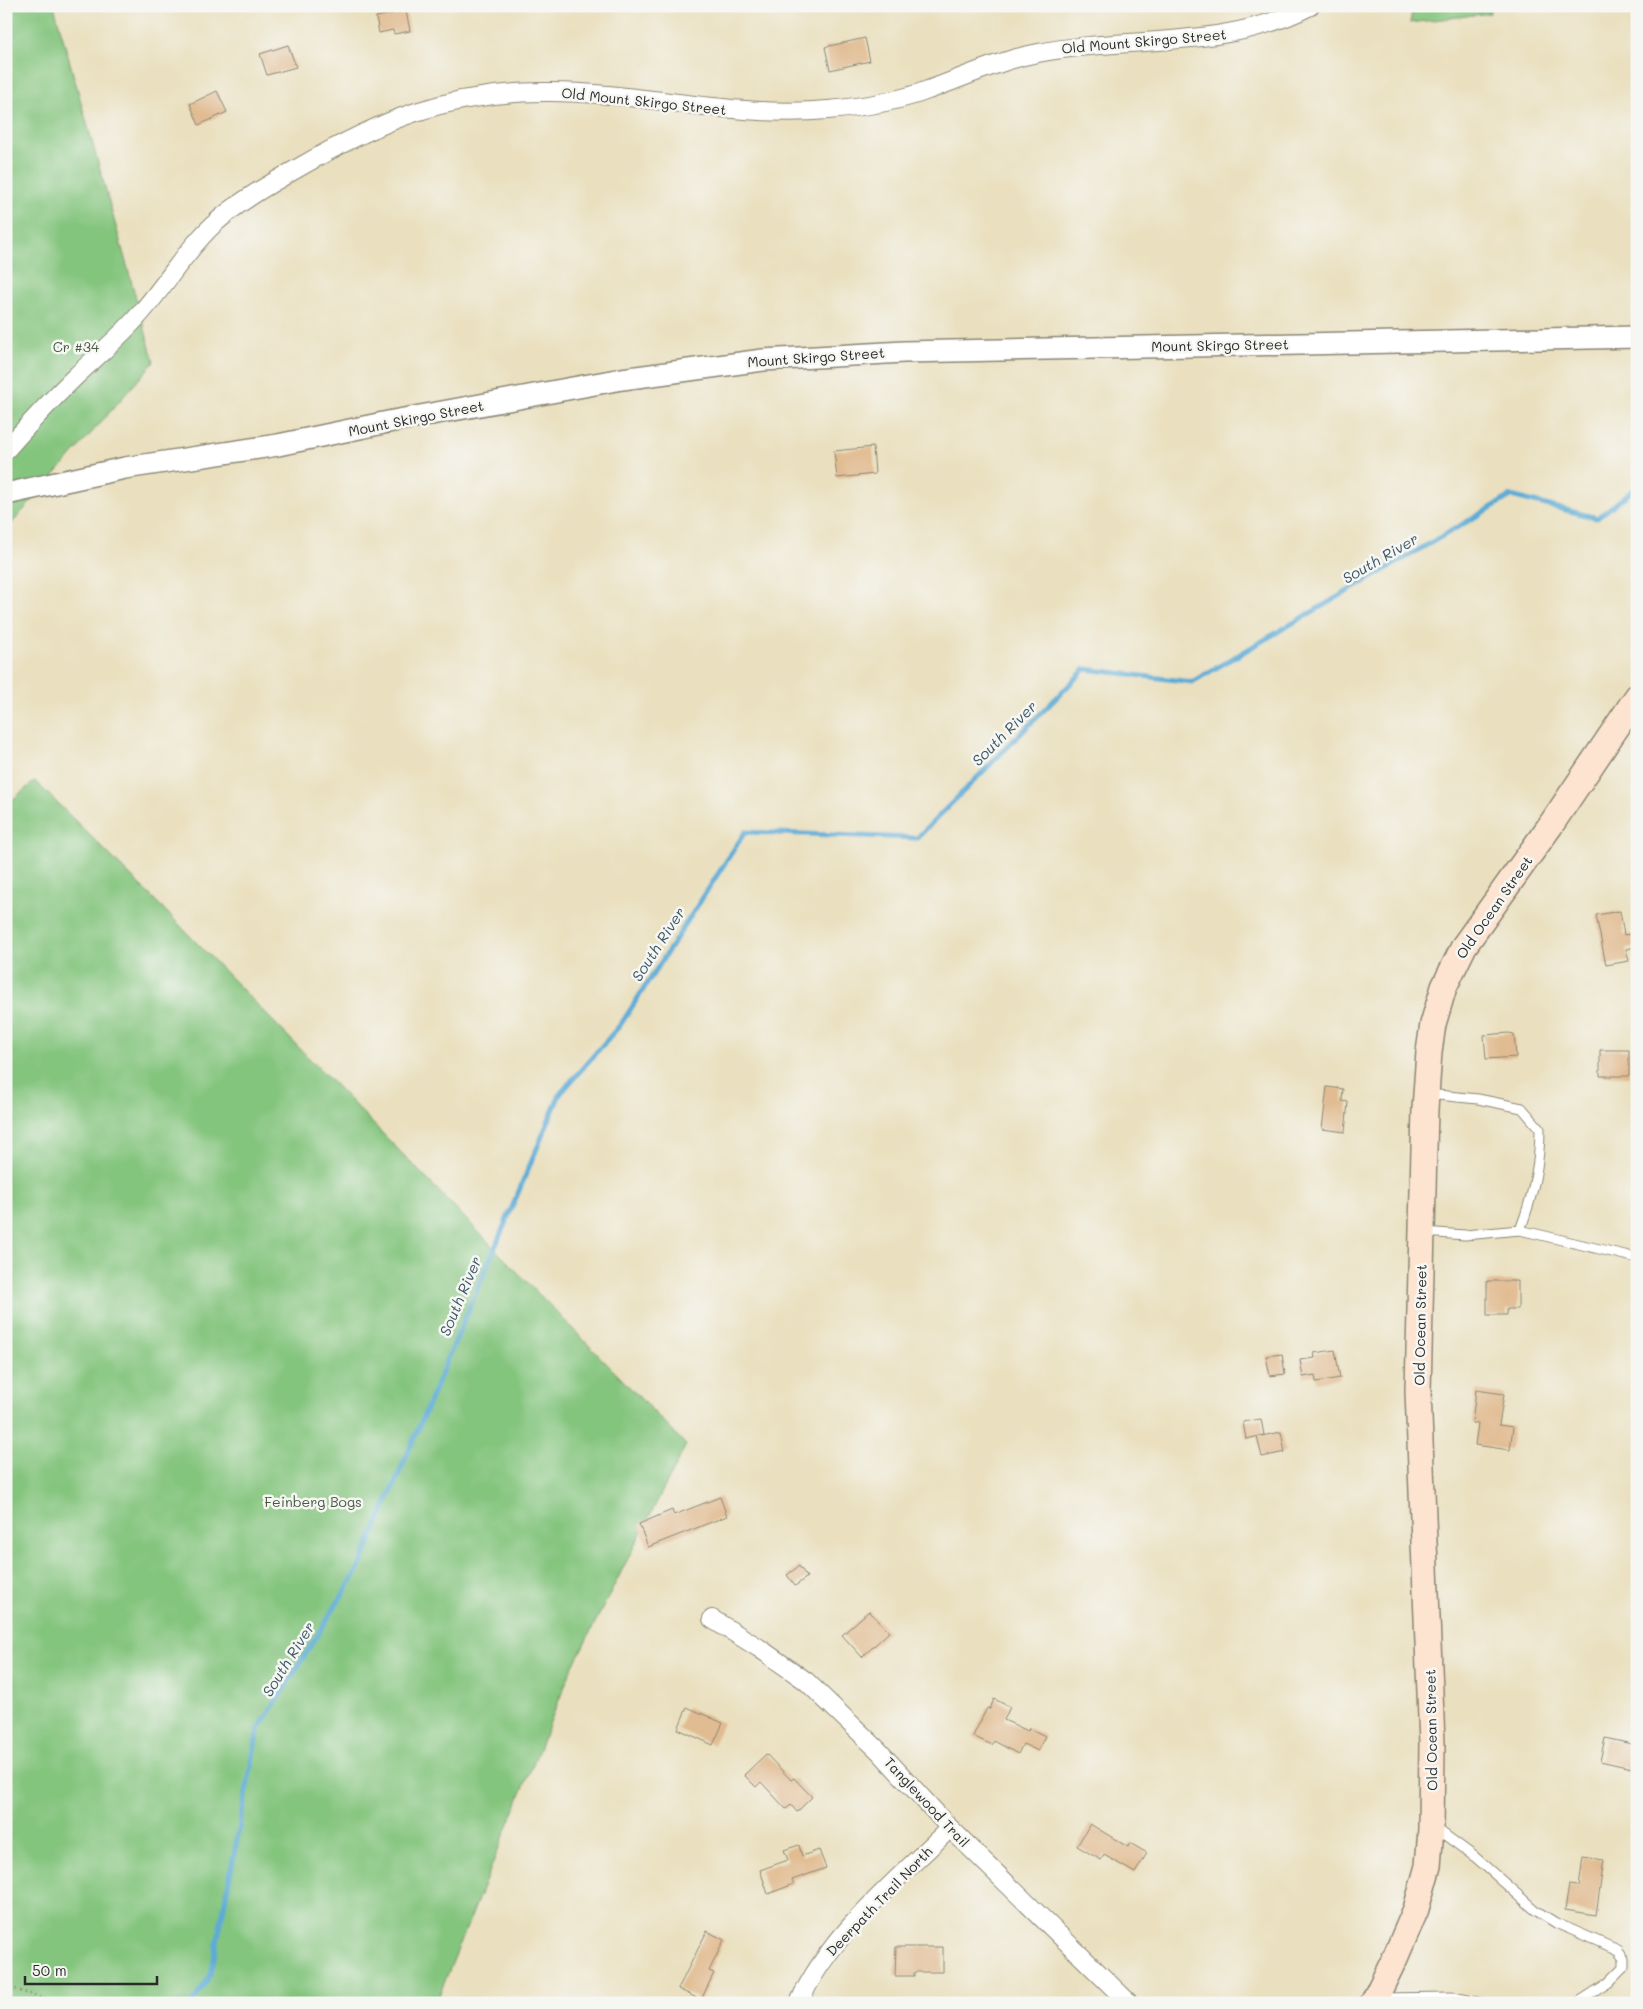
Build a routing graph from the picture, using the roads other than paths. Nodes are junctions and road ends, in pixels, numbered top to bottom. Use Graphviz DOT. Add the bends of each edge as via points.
graph roads {
  1 [pos="1310,6"];
  2 [pos="1637,337"];
  3 [pos="6,450"];
  4 [pos="6,494"];
  5 [pos="1637,697"];
  6 [pos="1426,1094"];
  7 [pos="1520,1230"];
  8 [pos="1422,1232"];
  9 [pos="1637,1258"];
  10 [pos="712,1619"];
  11 [pos="1432,1825"];
  12 [pos="950,1828"];
  13 [pos="1375,2000"];
  14 [pos="798,2003"];
  15 [pos="1129,2003"];
  16 [pos="1482,2003"];
  17 [pos="1577,2003"];
  1 -- 3 [label="street, Old Mount Skirgo Street" via="1269,23 1204,39 1103,43 1035,53 1002,62 925,92 840,109 753,112 587,93 522,92 476,96 397,117 278,179 213,225 140,315 46,406"];
  2 -- 4 [label="street, Mount Skirgo Street" via="904,352 763,360 640,376 393,420 278,446 125,468"];
  5 -- 6 [label="main road, Old Ocean Street" via="1451,969 1433,1024"];
  6 -- 7 [label="lane" via="1478,1099 1522,1108 1540,1129 1533,1180"];
  6 -- 8 [label="main road, Old Ocean Street"];
  7 -- 8 [label="lane" via="1465,1235"];
  7 -- 9 [label="lane"];
  8 -- 11 [label="main road, Old Ocean Street" via="1419,1417 1431,1710"];
  10 -- 12 [label="street, Tanglewood Trail" via="806,1681 878,1750"];
  11 -- 13 [label="main road, Old Ocean Street" via="1423,1888 1408,1931"];
  11 -- 17 [label="lane" via="1475,1857 1535,1910 1556,1923 1618,1950 1624,1958 1624,1967 1608,1983"];
  12 -- 14 [label="street, Deerpath Trail North" via="829,1951"];
  12 -- 15 [label="street, Tanglewood Trail"];
  13 -- 16 [label="lane" via="1454,1997"];
}
